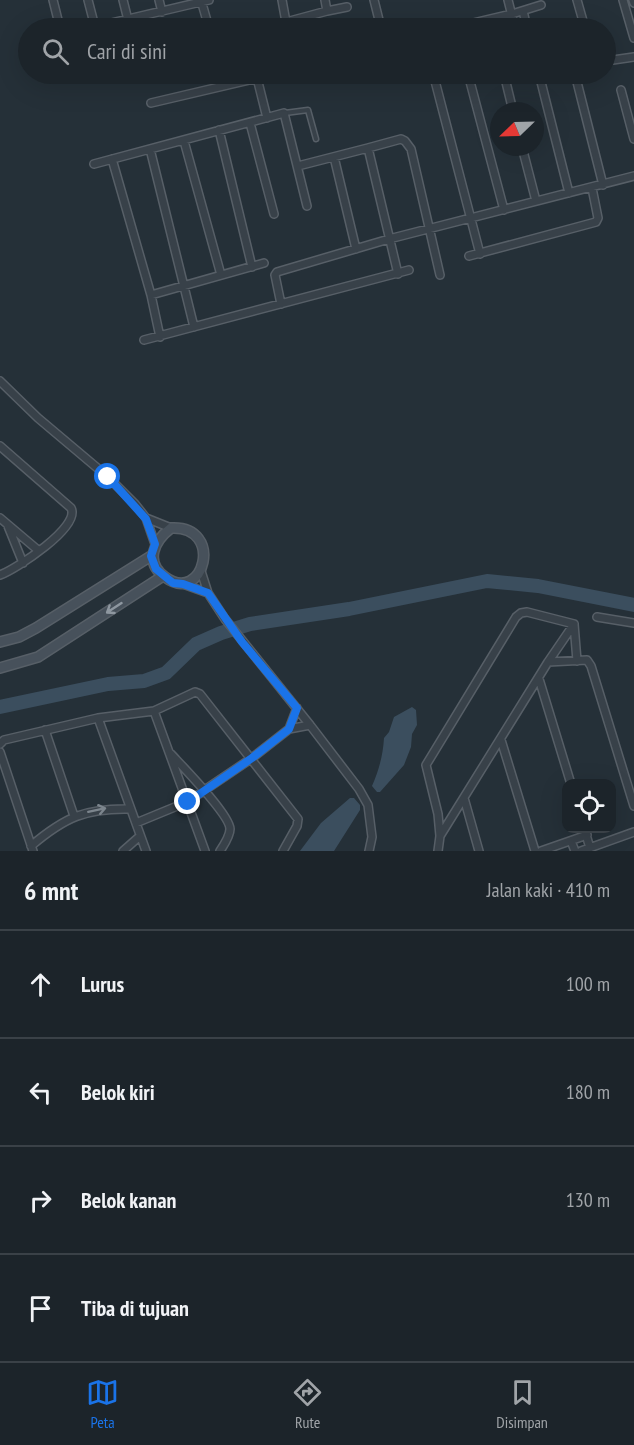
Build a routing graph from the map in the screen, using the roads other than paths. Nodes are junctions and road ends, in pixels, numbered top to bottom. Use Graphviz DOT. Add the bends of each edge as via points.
graph roads {
  1 [pos="53,0"];
  2 [pos="88,0"];
  3 [pos="123,0"];
  4 [pos="159,0"];
  5 [pos="282,0"];
  6 [pos="325,0"];
  7 [pos="374,0"];
  8 [pos="508,0"];
  9 [pos="577,0"];
  10 [pos="623,0"];
  11 [pos="204,1"];
  12 [pos="541,5"];
  13 [pos="347,7"];
  14 [pos="327,11"];
  15 [pos="523,11"];
  16 [pos="162,12"];
  17 [pos="512,14"];
  18 [pos="58,18"];
  19 [pos="91,18"];
  20 [pos="128,18"];
  21 [pos="136,18"];
  22 [pos="207,18"];
  23 [pos="285,18"];
  24 [pos="301,18"];
  25 [pos="378,18"];
  26 [pos="495,18"];
  27 [pos="513,18"];
  28 [pos="525,18"];
  29 [pos="582,18"];
  30 [pos="634,38"];
  31 [pos="634,57"];
  32 [pos="616,60"];
  33 [pos="225,84"];
  34 [pos="258,84"];
  35 [pos="436,84"];
  36 [pos="471,84"];
  37 [pos="506,84"];
  38 [pos="541,84"];
  39 [pos="578,84"];
  40 [pos="621,90"];
  41 [pos="511,102"];
  42 [pos="151,103"];
  43 [pos="284,113"];
  44 [pos="267,118"];
  45 [pos="250,123"];
  46 [pos="219,130"];
  47 [pos="316,139"];
  48 [pos="634,139"];
  49 [pos="184,141"];
  50 [pos="368,148"];
  51 [pos="150,149"];
  52 [pos="524,156"];
  53 [pos="334,157"];
  54 [pos="112,159"];
  55 [pos="94,164"];
  56 [pos="297,166"];
  57 [pos="634,176"];
  58 [pos="603,185"];
  59 [pos="592,188"];
  60 [pos="569,192"];
  61 [pos="536,201"];
  62 [pos="307,206"];
  63 [pos="504,210"];
  64 [pos="274,214"];
  65 [pos="472,218"];
  66 [pos="430,229"];
  67 [pos="389,239"];
  68 [pos="356,249"];
  69 [pos="480,254"];
  70 [pos="469,256"];
  71 [pos="264,263"];
  72 [pos="252,267"];
  73 [pos="410,270"];
  74 [pos="398,274"];
  75 [pos="221,275"];
  76 [pos="440,275"];
  77 [pos="184,284"];
  78 [pos="150,295"];
  79 [pos="281,304"];
  80 [pos="194,327"];
  81 [pos="160,337"];
  82 [pos="144,340"];
  83 [pos="0,381"];
  84 [pos="0,446"];
  85 [pos="0,518"];
  86 [pos="146,519"];
  87 [pos="7,523"];
  88 [pos="171,528"];
  89 [pos="155,544"];
  90 [pos="39,551"];
  91 [pos="151,556"];
  92 [pos="23,563"];
  93 [pos="201,571"];
  94 [pos="0,575"];
  95 [pos="163,576"];
  96 [pos="183,584"];
  97 [pos="208,593"];
  98 [pos="597,617"];
  99 [pos="634,623"];
  100 [pos="574,624"];
  101 [pos="0,642"];
  102 [pos="577,661"];
  103 [pos="548,662"];
  104 [pos="0,668"];
  105 [pos="538,679"];
  106 [pos="297,708"];
  107 [pos="154,711"];
  108 [pos="98,718"];
  109 [pos="310,725"];
  110 [pos="289,729"];
  111 [pos="45,730"];
  112 [pos="501,740"];
  113 [pos="0,744"];
  114 [pos="169,751"];
  115 [pos="0,752"];
  116 [pos="252,758"];
  117 [pos="570,779"];
  118 [pos="205,791"];
  119 [pos="464,798"];
  120 [pos="188,802"];
  121 [pos="634,806"];
  122 [pos="130,808"];
  123 [pos="75,816"];
  124 [pos="136,823"];
  125 [pos="634,832"];
  126 [pos="584,833"];
  127 [pos="586,833"];
  128 [pos="140,836"];
  129 [pos="440,836"];
  130 [pos="571,841"];
  131 [pos="32,848"];
  132 [pos="590,848"];
  133 [pos="123,851"];
  134 [pos="146,851"];
  135 [pos="205,851"];
  136 [pos="220,851"];
  137 [pos="283,851"];
  138 [pos="369,851"];
  139 [pos="438,851"];
  140 [pos="479,851"];
  141 [pos="536,851"];
  142 [pos="541,851"];
  143 [pos="576,851"];
  144 [pos="581,851"];
  1 -- 18 [label="street"];
  2 -- 19 [label="street"];
  3 -- 20 [label="street"];
  4 -- 16 [label="street"];
  5 -- 23 [label="street"];
  6 -- 14 [label="street"];
  7 -- 25 [label="street"];
  8 -- 17 [label="street"];
  9 -- 29 [label="street"];
  10 -- 30 [label="street"];
  11 -- 16 [label="street"];
  11 -- 22 [label="street"];
  12 -- 15 [label="street"];
  13 -- 14 [label="street"];
  14 -- 24 [label="street"];
  15 -- 17 [label="street"];
  15 -- 28 [label="street"];
  16 -- 21 [label="street"];
  17 -- 26 [label="street"];
  17 -- 27 [label="street"];
  31 -- 32 [label="street"];
  33 -- 42 [label="street"];
  34 -- 44 [label="street"];
  35 -- 65 [label="street"];
  36 -- 63 [label="street"];
  37 -- 41 [label="street"];
  38 -- 60 [label="street"];
  39 -- 58 [label="street"];
  40 -- 48 [label="street"];
  43 -- 44 [label="street"];
  43 -- 47 [label="lane" via="308,110"];
  43 -- 56 [label="street"];
  44 -- 45 [label="street"];
  45 -- 46 [label="street"];
  45 -- 64 [label="street"];
  46 -- 49 [label="street"];
  46 -- 72 [label="street"];
  49 -- 51 [label="street"];
  49 -- 75 [label="street"];
  50 -- 53 [label="street"];
  50 -- 66 [label="street" via="401,139 408,143"];
  50 -- 67 [label="street"];
  51 -- 54 [label="street"];
  51 -- 77 [label="street"];
  52 -- 61 [label="street"];
  53 -- 56 [label="street"];
  53 -- 68 [label="street"];
  54 -- 55 [label="street"];
  54 -- 78 [label="street"];
  56 -- 62 [label="street"];
  57 -- 58 [label="street"];
  58 -- 59 [label="street"];
  59 -- 60 [label="street"];
  59 -- 69 [label="street" via="596,222"];
  60 -- 61 [label="street"];
  61 -- 63 [label="street"];
  63 -- 65 [label="street"];
  65 -- 66 [label="street"];
  65 -- 69 [label="street"];
  66 -- 67 [label="street"];
  66 -- 76 [label="street"];
  67 -- 68 [label="street"];
  67 -- 74 [label="street"];
  68 -- 79 [label="street" via="277,272 274,275"];
  69 -- 70 [label="street"];
  71 -- 72 [label="street"];
  72 -- 75 [label="street"];
  73 -- 74 [label="street"];
  74 -- 79 [label="street"];
  75 -- 77 [label="street"];
  77 -- 78 [label="street"];
  77 -- 80 [label="street"];
  78 -- 81 [label="street"];
  79 -- 80 [label="street"];
  80 -- 81 [label="street"];
  81 -- 82 [label="street"];
  83 -- 86 [label="street" via="108,477"];
  84 -- 90 [label="street" via="73,512 64,528"];
  85 -- 87 [label="street"];
  86 -- 88 [label="street"];
  86 -- 89 [label="street"];
  87 -- 90 [label="street"];
  87 -- 92 [label="street"];
  88 -- 89 [label="street"];
  88 -- 93 [label="street" via="184,529 199,540 204,549"];
  89 -- 91 [label="street"];
  90 -- 92 [label="street"];
  91 -- 95 [label="street"];
  91 -- 101 [label="street" via="36,628"];
  92 -- 94 [label="street"];
  93 -- 96 [label="street"];
  93 -- 97 [label="street"];
  95 -- 96 [label="street"];
  95 -- 104 [label="street, one-way" via="38,657"];
  96 -- 97 [label="street"];
  97 -- 106 [label="street" via="242,642"];
  98 -- 99 [label="street"];
  100 -- 102 [label="street"];
  100 -- 103 [label="street"];
  100 -- 129 [label="street" via="528,612 516,617 426,765"];
  102 -- 103 [label="street"];
  102 -- 121 [label="street" via="587,660 591,666"];
  103 -- 105 [label="street"];
  105 -- 112 [label="street"];
  105 -- 117 [label="street"];
  106 -- 109 [label="street"];
  106 -- 110 [label="street"];
  107 -- 108 [label="street"];
  107 -- 114 [label="street"];
  107 -- 116 [label="street" via="195,692 200,694"];
  108 -- 111 [label="street"];
  108 -- 122 [label="street"];
  109 -- 110 [label="street"];
  109 -- 138 [label="street" via="368,805 372,837"];
  110 -- 116 [label="street"];
  111 -- 113 [label="street"];
  111 -- 123 [label="street"];
  112 -- 119 [label="street"];
  112 -- 141 [label="street"];
  114 -- 118 [label="street"];
  114 -- 120 [label="street"];
  115 -- 131 [label="street"];
  116 -- 118 [label="street"];
  116 -- 137 [label="street" via="298,819"];
  118 -- 120 [label="street"];
  118 -- 136 [label="street" via="231,832"];
  119 -- 129 [label="street"];
  119 -- 140 [label="street"];
  120 -- 124 [label="street"];
  120 -- 135 [label="street"];
  123 -- 122 [label="street, one-way" via="104,808"];
  122 -- 124 [label="street"];
  123 -- 131 [label="street" via="51,829"];
  124 -- 128 [label="street"];
  125 -- 132 [label="street"];
  126 -- 130 [label="street"];
  127 -- 132 [label="street"];
  128 -- 133 [label="street"];
  128 -- 134 [label="street"];
  129 -- 139 [label="street"];
  130 -- 142 [label="street"];
  130 -- 143 [label="street"];
  132 -- 144 [label="street"];
}
